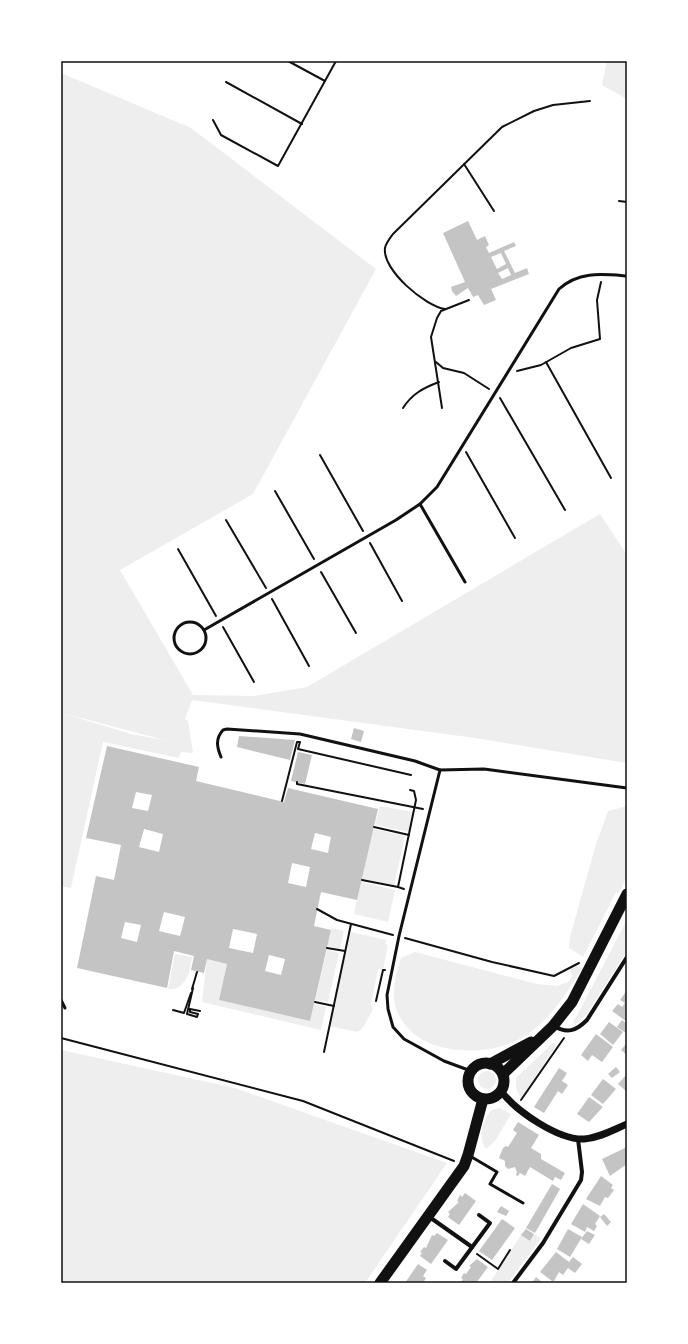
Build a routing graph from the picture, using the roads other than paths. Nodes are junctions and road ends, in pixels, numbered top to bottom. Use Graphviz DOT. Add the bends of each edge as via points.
graph roads {
  1 [pos="627,276"];
  2 [pos="420,504"];
  3 [pos="465,582"];
  4 [pos="204,630"];
  5 [pos="221,757"];
  6 [pos="440,770"];
  7 [pos="627,788"];
  8 [pos="627,894"];
  9 [pos="627,957"];
  10 [pos="61,1000"];
  11 [pos="65,1008"];
  12 [pos="553,1026"];
  13 [pos="538,1040"];
  14 [pos="490,1064"];
  15 [pos="471,1072"];
  16 [pos="503,1074"];
  17 [pos="501,1091"];
  18 [pos="479,1097"];
  19 [pos="627,1124"];
  20 [pos="578,1139"];
  21 [pos="468,1155"];
  22 [pos="523,1203"];
  23 [pos="479,1215"];
  24 [pos="428,1216"];
  25 [pos="471,1248"];
  26 [pos="445,1261"];
  27 [pos="380,1283"];
  28 [pos="513,1283"];
  1 -- 2 [label="lane" via="591,274 576,277 559,289 437,487"];
  2 -- 3 [label="lane"];
  2 -- 4 [label="lane"];
  4 -- 4 [label="lane" via="197,623 182,624 175,632 174,638 178,647 186,653 201,650 206,640"];
  5 -- 6 [label="lane" via="217,740 223,730 227,729 300,734"];
  6 -- 7 [label="lane" via="484,769"];
  6 -- 15 [label="lane" via="387,995 393,1027 404,1039 444,1061"];
  8 -- 12 [label="highway" via="572,1002"];
  9 -- 12 [label="street" via="587,1020 577,1029 568,1032"];
  10 -- 11 [label="lane"];
  12 -- 13 [label="highway"];
  13 -- 14 [label="highway"];
  13 -- 16 [label="highway"];
  14 -- 15 [label="highway" via="483,1064"];
  14 -- 16 [label="highway"];
  15 -- 18 [label="highway" via="469,1084"];
  16 -- 17 [label="highway" via="504,1085"];
  17 -- 18 [label="highway" via="490,1099"];
  17 -- 20 [label="street" via="516,1107 552,1130"];
  18 -- 21 [label="highway"];
  19 -- 20 [label="street" via="595,1137"];
  20 -- 28 [label="street" via="581,1180 543,1243"];
  21 -- 22 [label="lane" via="497,1172 490,1184"];
  21 -- 24 [label="highway" via="464,1166"];
  23 -- 25 [label="street" via="490,1223"];
  24 -- 25 [label="street"];
  24 -- 27 [label="highway"];
  25 -- 26 [label="street" via="456,1269"];
}
